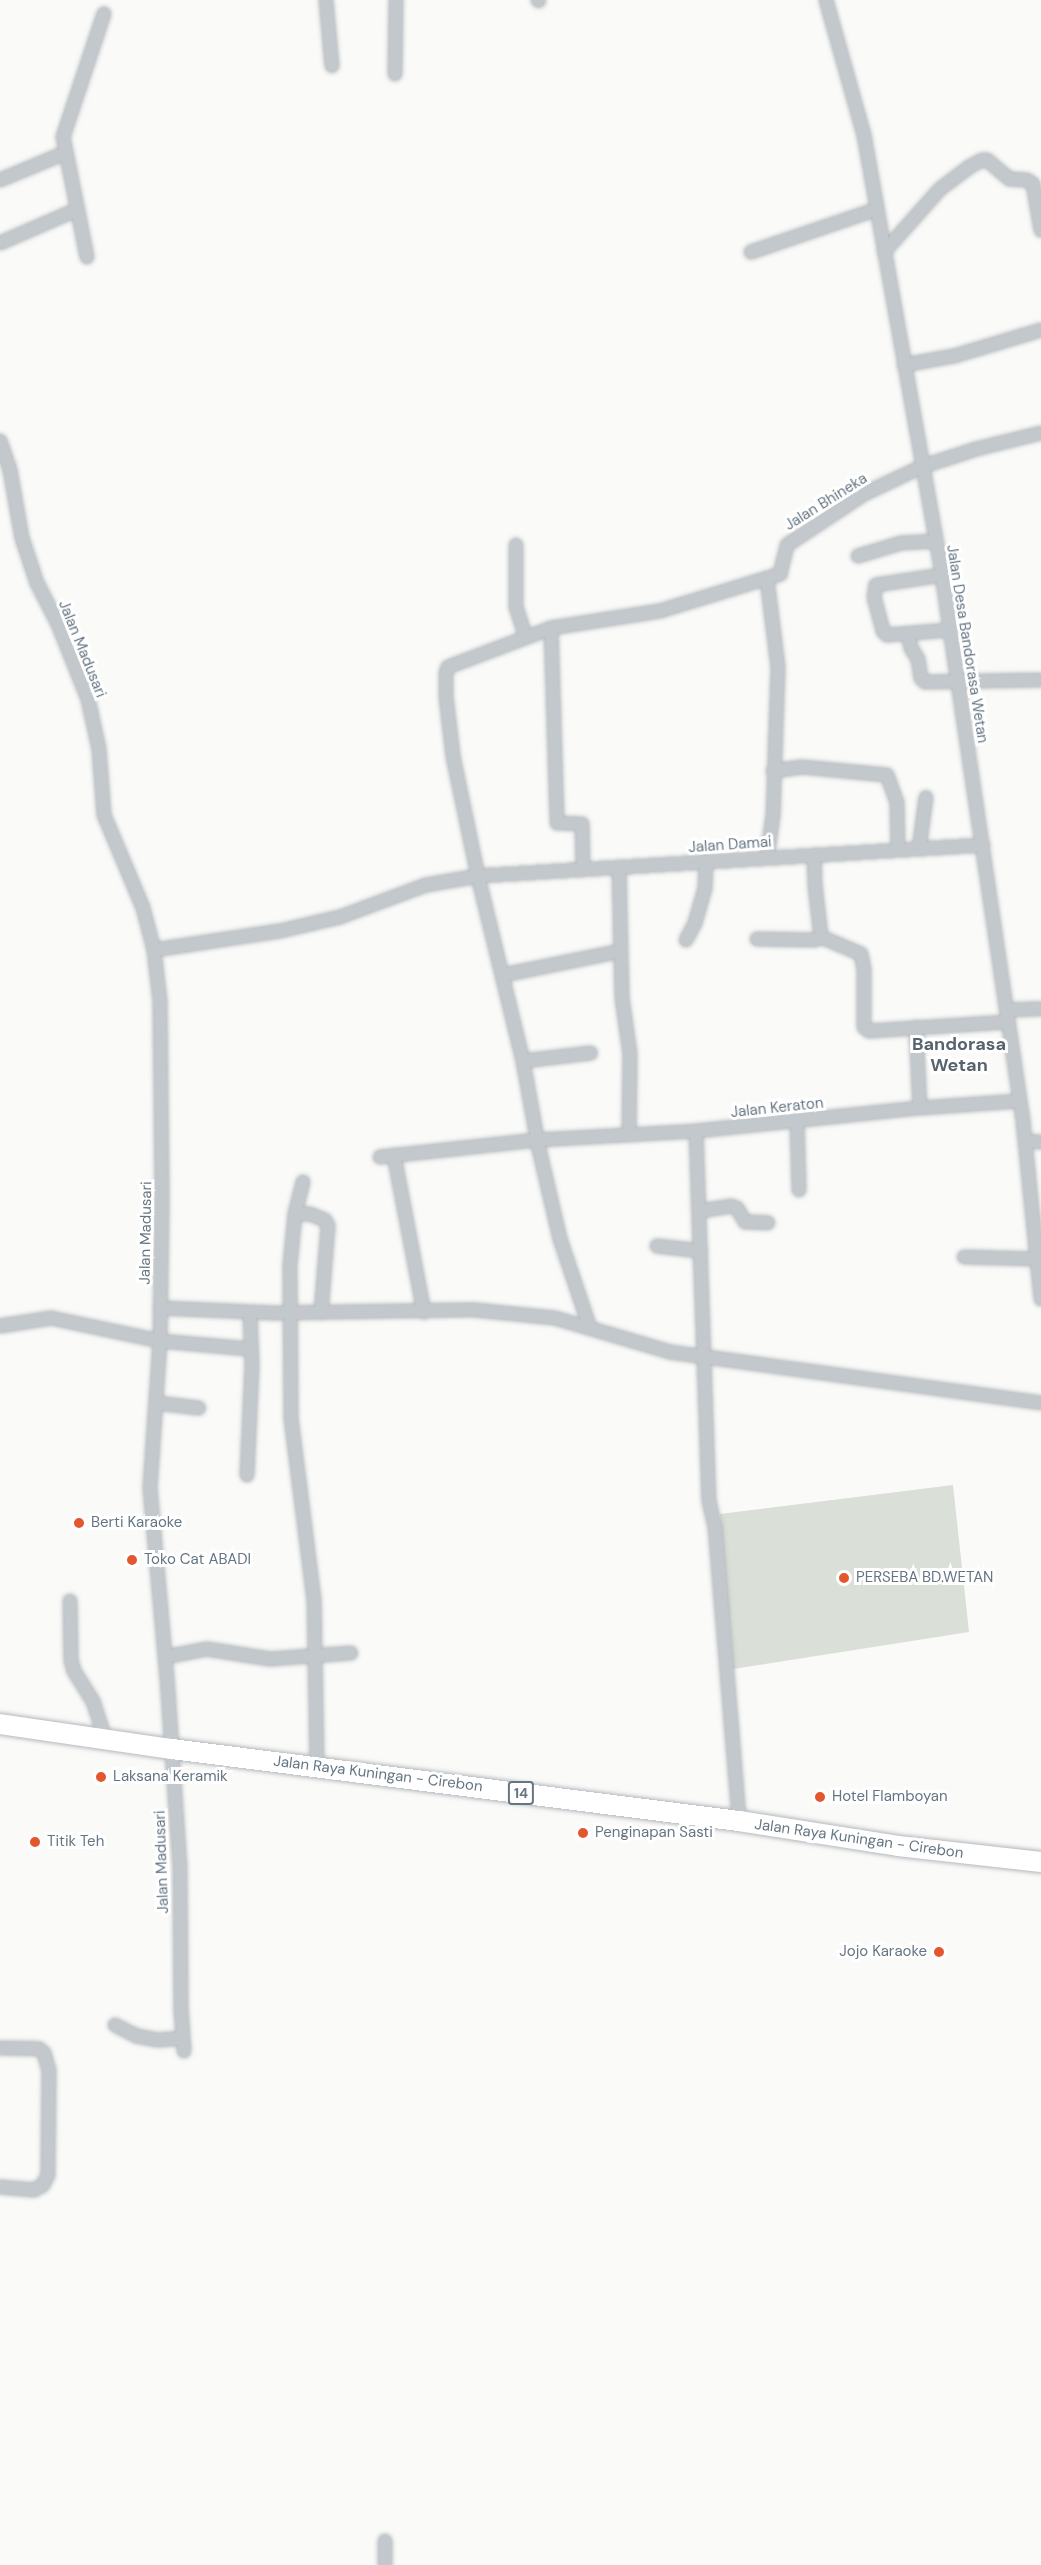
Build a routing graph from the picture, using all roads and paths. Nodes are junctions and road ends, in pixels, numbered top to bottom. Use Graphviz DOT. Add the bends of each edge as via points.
graph roads {
  1 [pos="326,0"];
  2 [pos="396,0"];
  3 [pos="826,0"];
  4 [pos="104,14"];
  5 [pos="332,66"];
  6 [pos="395,74"];
  7 [pos="65,153"];
  8 [pos="0,180"];
  9 [pos="877,209"];
  10 [pos="76,210"];
  11 [pos="1041,230"];
  12 [pos="0,243"];
  13 [pos="752,252"];
  14 [pos="884,252"];
  15 [pos="87,257"];
  16 [pos="1041,330"];
  17 [pos="904,365"];
  18 [pos="1041,433"];
  19 [pos="0,441"];
  20 [pos="921,467"];
  21 [pos="934,541"];
  22 [pos="516,544"];
  23 [pos="858,556"];
  24 [pos="942,575"];
  25 [pos="766,579"];
  26 [pos="551,628"];
  27 [pos="950,630"];
  28 [pos="908,634"];
  29 [pos="526,637"];
  30 [pos="1041,680"];
  31 [pos="958,682"];
  32 [pos="773,771"];
  33 [pos="926,797"];
  34 [pos="983,845"];
  35 [pos="919,849"];
  36 [pos="898,850"];
  37 [pos="814,855"];
  38 [pos="767,858"];
  39 [pos="706,861"];
  40 [pos="619,867"];
  41 [pos="583,868"];
  42 [pos="478,876"];
  43 [pos="821,937"];
  44 [pos="757,939"];
  45 [pos="686,940"];
  46 [pos="154,950"];
  47 [pos="621,951"];
  48 [pos="503,975"];
  49 [pos="1041,1009"];
  50 [pos="1008,1016"];
  51 [pos="916,1027"];
  52 [pos="591,1053"];
  53 [pos="523,1061"];
  54 [pos="1020,1101"];
  55 [pos="920,1108"];
  56 [pos="797,1121"];
  57 [pos="696,1131"];
  58 [pos="629,1135"];
  59 [pos="537,1140"];
  60 [pos="1025,1141"];
  61 [pos="1041,1142"];
  62 [pos="394,1155"];
  63 [pos="380,1157"];
  64 [pos="303,1182"];
  65 [pos="799,1190"];
  66 [pos="700,1211"];
  67 [pos="295,1214"];
  68 [pos="768,1223"];
  69 [pos="657,1246"];
  70 [pos="701,1251"];
  71 [pos="964,1257"];
  72 [pos="1037,1258"];
  73 [pos="1041,1299"];
  74 [pos="160,1308"];
  75 [pos="250,1312"];
  76 [pos="424,1312"];
  77 [pos="290,1313"];
  78 [pos="321,1313"];
  79 [pos="0,1326"];
  80 [pos="590,1328"];
  81 [pos="160,1341"];
  82 [pos="250,1348"];
  83 [pos="702,1357"];
  84 [pos="157,1403"];
  85 [pos="1041,1403"];
  86 [pos="199,1408"];
  87 [pos="247,1475"];
  88 [pos="70,1601"];
  89 [pos="351,1653"];
  90 [pos="314,1654"];
  91 [pos="165,1657"];
  92 [pos="0,1724"];
  93 [pos="105,1739"];
  94 [pos="172,1749"];
  95 [pos="317,1766"];
  96 [pos="739,1821"];
  97 [pos="1041,1862"];
  98 [pos="115,2025"];
  99 [pos="183,2038"];
  100 [pos="0,2048"];
  101 [pos="184,2051"];
  102 [pos="0,2187"];
  103 [pos="385,2541"];
  104 [pos="385,2565"];
  1 -- 5 [label="street"];
  2 -- 6 [label="street"];
  3 -- 9 [label="street, Jalan Desa Bandorasa Wetan" via="864,135"];
  4 -- 7 [label="street" via="65,128"];
  7 -- 8 [label="street"];
  7 -- 10 [label="street"];
  9 -- 13 [label="street"];
  9 -- 14 [label="street, Jalan Desa Bandorasa Wetan"];
  10 -- 12 [label="street"];
  10 -- 15 [label="street"];
  11 -- 14 [label="street" via="1034,184 1010,179 982,160 940,189"];
  14 -- 17 [label="street, Jalan Desa Bandorasa Wetan"];
  16 -- 17 [label="street" via="954,356"];
  17 -- 20 [label="street, Jalan Desa Bandorasa Wetan"];
  18 -- 20 [label="street, Jalan Bhineka"];
  19 -- 46 [label="street, Jalan Madusari" via="10,470 22,538 37,583 88,699 99,749 104,815 143,908"];
  20 -- 21 [label="street, Jalan Desa Bandorasa Wetan"];
  20 -- 25 [label="street, Jalan Bhineka" via="864,494 791,541 782,571"];
  21 -- 23 [label="street" via="901,543"];
  21 -- 24 [label="street, Jalan Desa Bandorasa Wetan"];
  22 -- 29 [label="street" via="516,607"];
  24 -- 27 [label="street, Jalan Desa Bandorasa Wetan"];
  24 -- 28 [label="street" via="876,585 873,590 883,631 893,636"];
  25 -- 26 [label="street" via="660,611"];
  25 -- 32 [label="street" via="778,667"];
  26 -- 29 [label="street"];
  26 -- 41 [label="street" via="557,823 582,824"];
  27 -- 28 [label="street"];
  27 -- 31 [label="street, Jalan Desa Bandorasa Wetan"];
  28 -- 31 [label="street" via="925,682"];
  29 -- 42 [label="street" via="461,660 448,667 446,673 453,756"];
  30 -- 31 [label="street"];
  31 -- 34 [label="street, Jalan Desa Bandorasa Wetan"];
  32 -- 36 [label="street" via="802,768 887,775 897,802"];
  32 -- 38 [label="street" via="773,815"];
  33 -- 35 [label="street"];
  34 -- 35 [label="street, Jalan Damai"];
  34 -- 50 [label="street, Jalan Desa Bandorasa Wetan"];
  35 -- 36 [label="street, Jalan Damai"];
  36 -- 37 [label="street, Jalan Damai"];
  37 -- 38 [label="street, Jalan Damai"];
  37 -- 43 [label="street"];
  38 -- 39 [label="street, Jalan Damai"];
  39 -- 40 [label="street, Jalan Damai"];
  39 -- 45 [label="street" via="705,889"];
  40 -- 41 [label="street, Jalan Damai"];
  40 -- 47 [label="street"];
  41 -- 42 [label="street, Jalan Damai"];
  42 -- 46 [label="street, Jalan Damai" via="426,885 340,917 280,931"];
  42 -- 48 [label="street"];
  43 -- 44 [label="street"];
  43 -- 51 [label="street" via="861,954 864,1027"];
  46 -- 74 [label="street, Jalan Madusari" via="160,1001 162,1109"];
  47 -- 48 [label="street"];
  47 -- 58 [label="street" via="623,1009 630,1054"];
  48 -- 53 [label="street"];
  49 -- 50 [label="street"];
  50 -- 51 [label="street"];
  50 -- 54 [label="street, Jalan Desa Bandorasa Wetan"];
  51 -- 55 [label="street"];
  52 -- 53 [label="street"];
  53 -- 59 [label="street"];
  54 -- 55 [label="street, Jalan Keraton"];
  54 -- 60 [label="street, Jalan Desa Bandorasa Wetan"];
  55 -- 56 [label="street, Jalan Keraton"];
  56 -- 57 [label="street, Jalan Keraton"];
  56 -- 65 [label="street"];
  57 -- 58 [label="street, Jalan Keraton"];
  57 -- 66 [label="street"];
  58 -- 59 [label="street, Jalan Keraton"];
  59 -- 62 [label="street, Jalan Keraton"];
  59 -- 80 [label="street" via="560,1239"];
  60 -- 61 [label="street"];
  60 -- 72 [label="street, Jalan Desa Bandorasa Wetan"];
  62 -- 63 [label="street, Jalan Keraton"];
  62 -- 76 [label="street"];
  64 -- 67 [label="street"];
  66 -- 68 [label="street" via="730,1206 736,1208 745,1222"];
  66 -- 70 [label="street"];
  67 -- 77 [label="street"];
  67 -- 78 [label="street" via="310,1214 325,1220 328,1226"];
  69 -- 70 [label="street"];
  70 -- 83 [label="street"];
  71 -- 72 [label="street"];
  72 -- 73 [label="street, Jalan Desa Bandorasa Wetan"];
  74 -- 75 [label="street"];
  74 -- 81 [label="street, Jalan Madusari"];
  75 -- 77 [label="street"];
  75 -- 82 [label="street"];
  76 -- 78 [label="street"];
  76 -- 80 [label="street" via="475,1310 555,1318"];
  77 -- 78 [label="street"];
  77 -- 90 [label="street" via="291,1418 314,1600"];
  79 -- 81 [label="street" via="51,1318"];
  80 -- 83 [label="street" via="670,1352"];
  81 -- 82 [label="street"];
  81 -- 84 [label="street, Jalan Madusari"];
  82 -- 87 [label="street"];
  83 -- 85 [label="street"];
  83 -- 96 [label="street" via="709,1501 716,1526"];
  84 -- 86 [label="street"];
  84 -- 91 [label="street, Jalan Madusari" via="150,1488"];
  88 -- 93 [label="street" via="71,1660 93,1701"];
  89 -- 90 [label="street"];
  90 -- 91 [label="street" via="270,1659 207,1649"];
  90 -- 95 [label="street"];
  91 -- 94 [label="street, Jalan Madusari"];
  92 -- 93 [label="highway, Jalan Raya Kuningan - Cirebon / 14"];
  93 -- 94 [label="highway, Jalan Raya Kuningan - Cirebon / 14"];
  94 -- 95 [label="highway, Jalan Raya Kuningan - Cirebon / 14"];
  94 -- 99 [label="street, Jalan Madusari" via="180,1869"];
  95 -- 96 [label="highway, Jalan Raya Kuningan - Cirebon / 14"];
  96 -- 97 [label="highway, Jalan Raya Kuningan - Cirebon / 14" via="898,1846"];
  98 -- 99 [label="street" via="157,2040"];
  99 -- 101 [label="street, Jalan Madusari"];
  100 -- 102 [label="street" via="39,2049 49,2071 48,2175 43,2185 34,2190"];
  103 -- 104 [label="street"];
}
